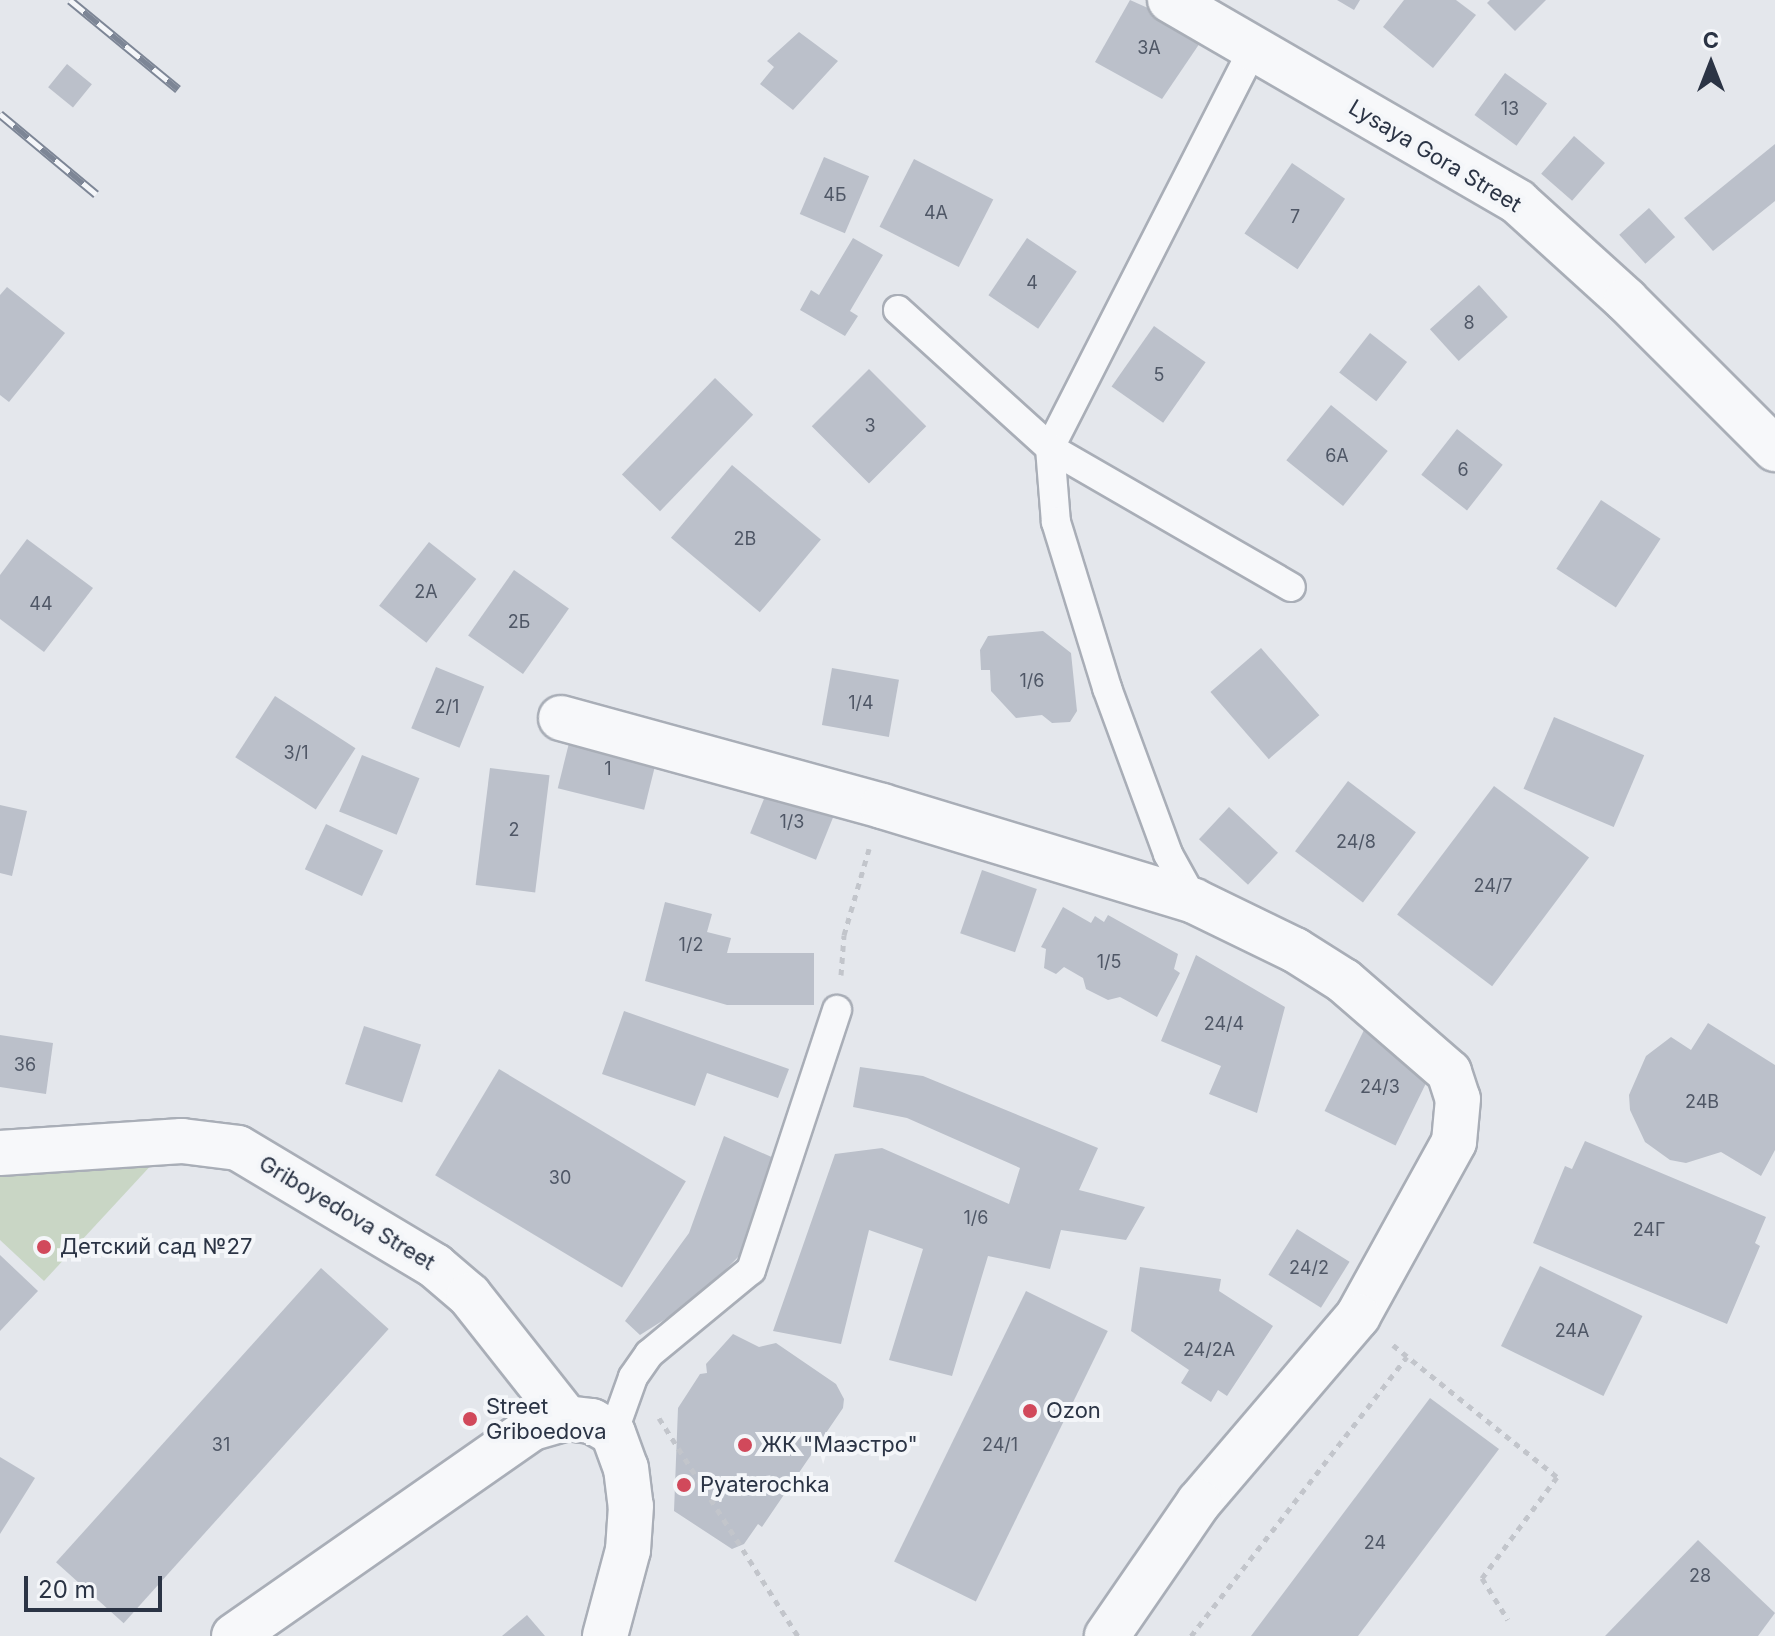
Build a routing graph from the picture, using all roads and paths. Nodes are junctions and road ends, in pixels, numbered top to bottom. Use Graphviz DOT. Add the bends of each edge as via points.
graph roads {
  1 [pos="1170,0"];
  2 [pos="1252,51"];
  3 [pos="898,310"];
  4 [pos="1050,448"];
  5 [pos="1775,449"];
  6 [pos="1291,587"];
  7 [pos="561,718"];
  8 [pos="882,806"];
  9 [pos="1194,901"];
  10 [pos="837,1010"];
  11 [pos="0,1153"];
  12 [pos="1358,1316"];
  13 [pos="1407,1357"];
  14 [pos="633,1377"];
  15 [pos="566,1418"];
  16 [pos="613,1433"];
  17 [pos="1508,1620"];
  18 [pos="234,1636"];
  19 [pos="605,1636"];
  20 [pos="798,1636"];
  21 [pos="1107,1636"];
  22 [pos="1191,1636"];
  1 -- 2 [label="street, Lysaya Gora Street"];
  2 -- 4 [label="lane"];
  2 -- 5 [label="street, Lysaya Gora Street" via="1518,202 1626,300"];
  3 -- 4 [label="lane"];
  4 -- 6 [label="lane"];
  4 -- 9 [label="lane" via="1056,522 1107,688 1168,854"];
  7 -- 8 [label="street"];
  8 -- 9 [label="street"];
  8 -- 10 [label="path" via="844,935"];
  9 -- 12 [label="street" via="1295,950 1344,981 1449,1072 1458,1099 1454,1142"];
  10 -- 14 [label="lane" via="751,1270 649,1354"];
  11 -- 15 [label="street, Griboyedova Street" via="182,1141 238,1148 435,1266 499,1330"];
  12 -- 13 [label="path"];
  12 -- 21 [label="street" via="1199,1502"];
  13 -- 17 [label="path" via="1557,1477 1482,1578"];
  13 -- 22 [label="path"];
  14 -- 16 [label="lane"];
  14 -- 20 [label="path"];
  15 -- 16 [label="street" via="592,1421"];
  15 -- 18 [label="street" via="532,1428"];
  16 -- 19 [label="street" via="626,1468 631,1506 628,1550"];
}
